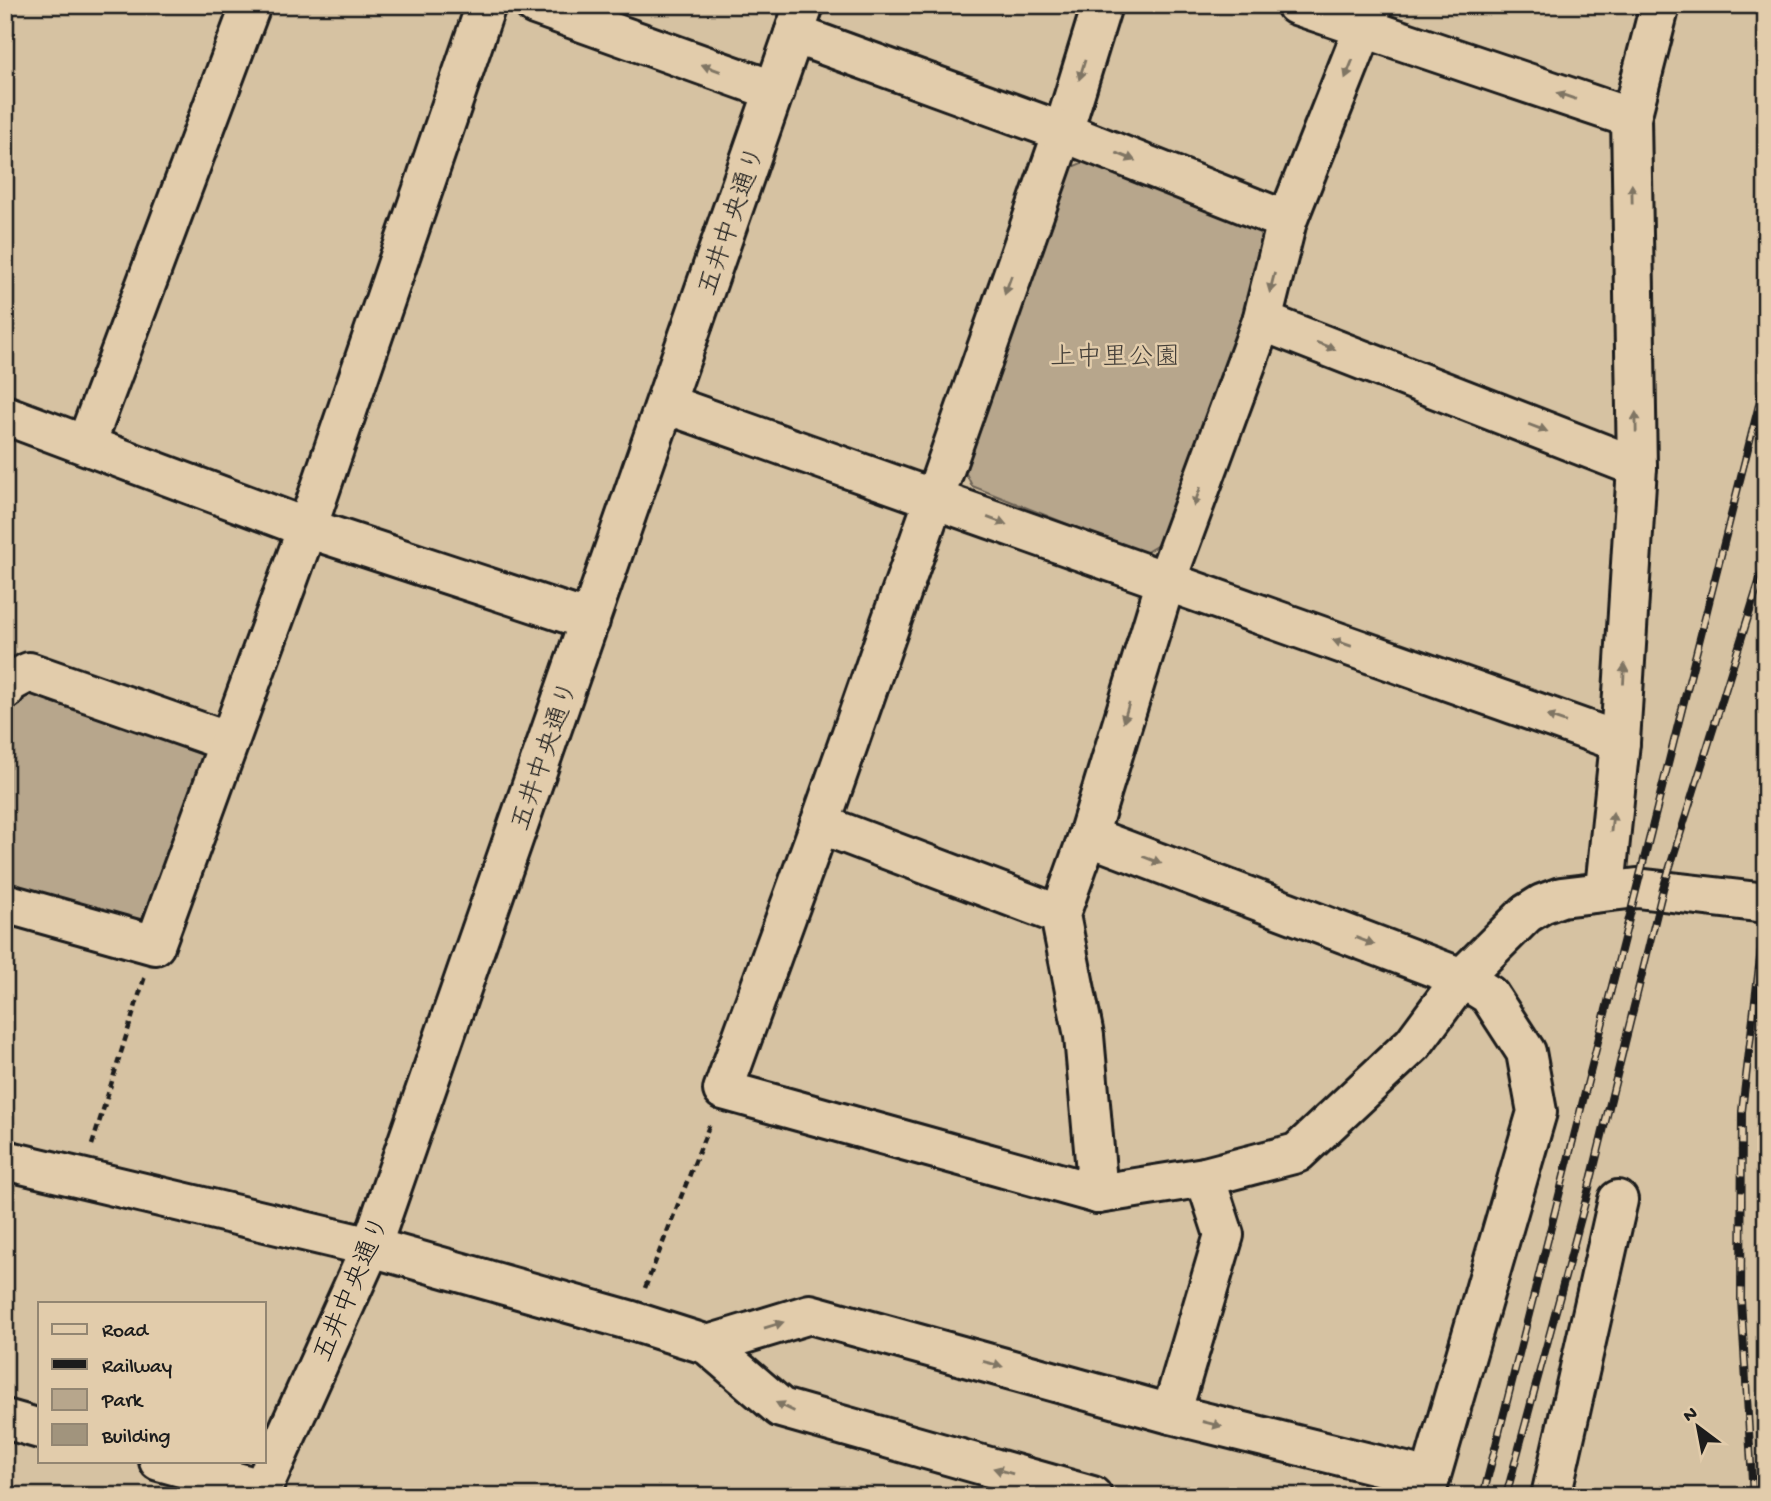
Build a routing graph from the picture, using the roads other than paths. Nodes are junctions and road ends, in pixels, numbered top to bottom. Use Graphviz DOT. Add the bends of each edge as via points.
graph roads {
  1 [pos="251,5"];
  2 [pos="486,5"];
  3 [pos="535,5"];
  4 [pos="1102,5"];
  5 [pos="1296,5"];
  6 [pos="1660,5"];
  7 [pos="1369,17"];
  8 [pos="799,20"];
  9 [pos="775,91"];
  10 [pos="1631,118"];
  11 [pos="1063,132"];
  12 [pos="1287,221"];
  13 [pos="1262,321"];
  14 [pos="666,404"];
  15 [pos="5,415"];
  16 [pos="86,444"];
  17 [pos="1637,467"];
  18 [pos="932,498"];
  19 [pos="307,528"];
  20 [pos="1166,581"];
  21 [pos="590,621"];
  22 [pos="5,690"];
  23 [pos="229,742"];
  24 [pos="1620,742"];
  25 [pos="820,824"];
  26 [pos="1088,836"];
  27 [pos="1605,890"];
  28 [pos="5,903"];
  29 [pos="1766,903"];
  30 [pos="1060,915"];
  31 [pos="1462,978"];
  32 [pos="5,1160"];
  33 [pos="1206,1177"];
  34 [pos="1098,1194"];
  35 [pos="1619,1200"];
  36 [pos="371,1247"];
  37 [pos="708,1345"];
  38 [pos="1171,1414"];
  39 [pos="5,1419"];
  40 [pos="38,1428"];
  41 [pos="162,1462"];
  42 [pos="1427,1487"];
  43 [pos="261,1492"];
  44 [pos="1092,1496"];
  45 [pos="1551,1496"];
  1 -- 16 [label="street"];
  2 -- 19 [label="street"];
  9 -- 3 [label="street, one-way"];
  4 -- 11 [label="street, one-way"];
  5 -- 7 [label="street"];
  6 -- 10 [label="street"];
  10 -- 7 [label="street, one-way"];
  7 -- 12 [label="street, one-way"];
  8 -- 9 [label="street, 五井中央通り"];
  8 -- 11 [label="street"];
  9 -- 14 [label="street, 五井中央通り"];
  17 -- 10 [label="street, one-way"];
  11 -- 12 [label="street, one-way"];
  11 -- 18 [label="street, one-way"];
  12 -- 13 [label="street, one-way"];
  13 -- 17 [label="street, one-way"];
  13 -- 20 [label="street, one-way"];
  14 -- 18 [label="street"];
  14 -- 21 [label="street, 五井中央通り"];
  15 -- 16 [label="street"];
  16 -- 19 [label="street"];
  24 -- 17 [label="street, one-way"];
  18 -- 20 [label="street, one-way"];
  18 -- 25 [label="street"];
  19 -- 21 [label="street"];
  19 -- 23 [label="street"];
  24 -- 20 [label="street, one-way"];
  20 -- 26 [label="street, one-way"];
  21 -- 36 [label="street, 五井中央通り"];
  22 -- 23 [label="street" via="7,684 29,672"];
  23 -- 28 [label="street" via="155,945"];
  27 -- 24 [label="street, one-way"];
  25 -- 30 [label="street"];
  25 -- 34 [label="street" via="723,1090"];
  26 -- 30 [label="street"];
  26 -- 31 [label="street, one-way"];
  27 -- 29 [label="street" via="1663,889"];
  27 -- 31 [label="street" via="1542,904"];
  30 -- 34 [label="street" via="1084,1036"];
  31 -- 33 [label="street" via="1413,1044 1297,1153"];
  31 -- 42 [label="street" via="1489,995 1526,1052 1537,1112"];
  32 -- 36 [label="street"];
  33 -- 34 [label="street"];
  33 -- 38 [label="street" via="1224,1235"];
  35 -- 45 [label="street"];
  36 -- 37 [label="street"];
  36 -- 43 [label="street, 五井中央通り"];
  37 -- 38 [label="street, one-way" via="810,1314"];
  44 -- 37 [label="street, one-way" via="781,1408"];
  38 -- 42 [label="street, one-way"];
  39 -- 40 [label="street"];
  41 -- 43 [label="street"];
}
